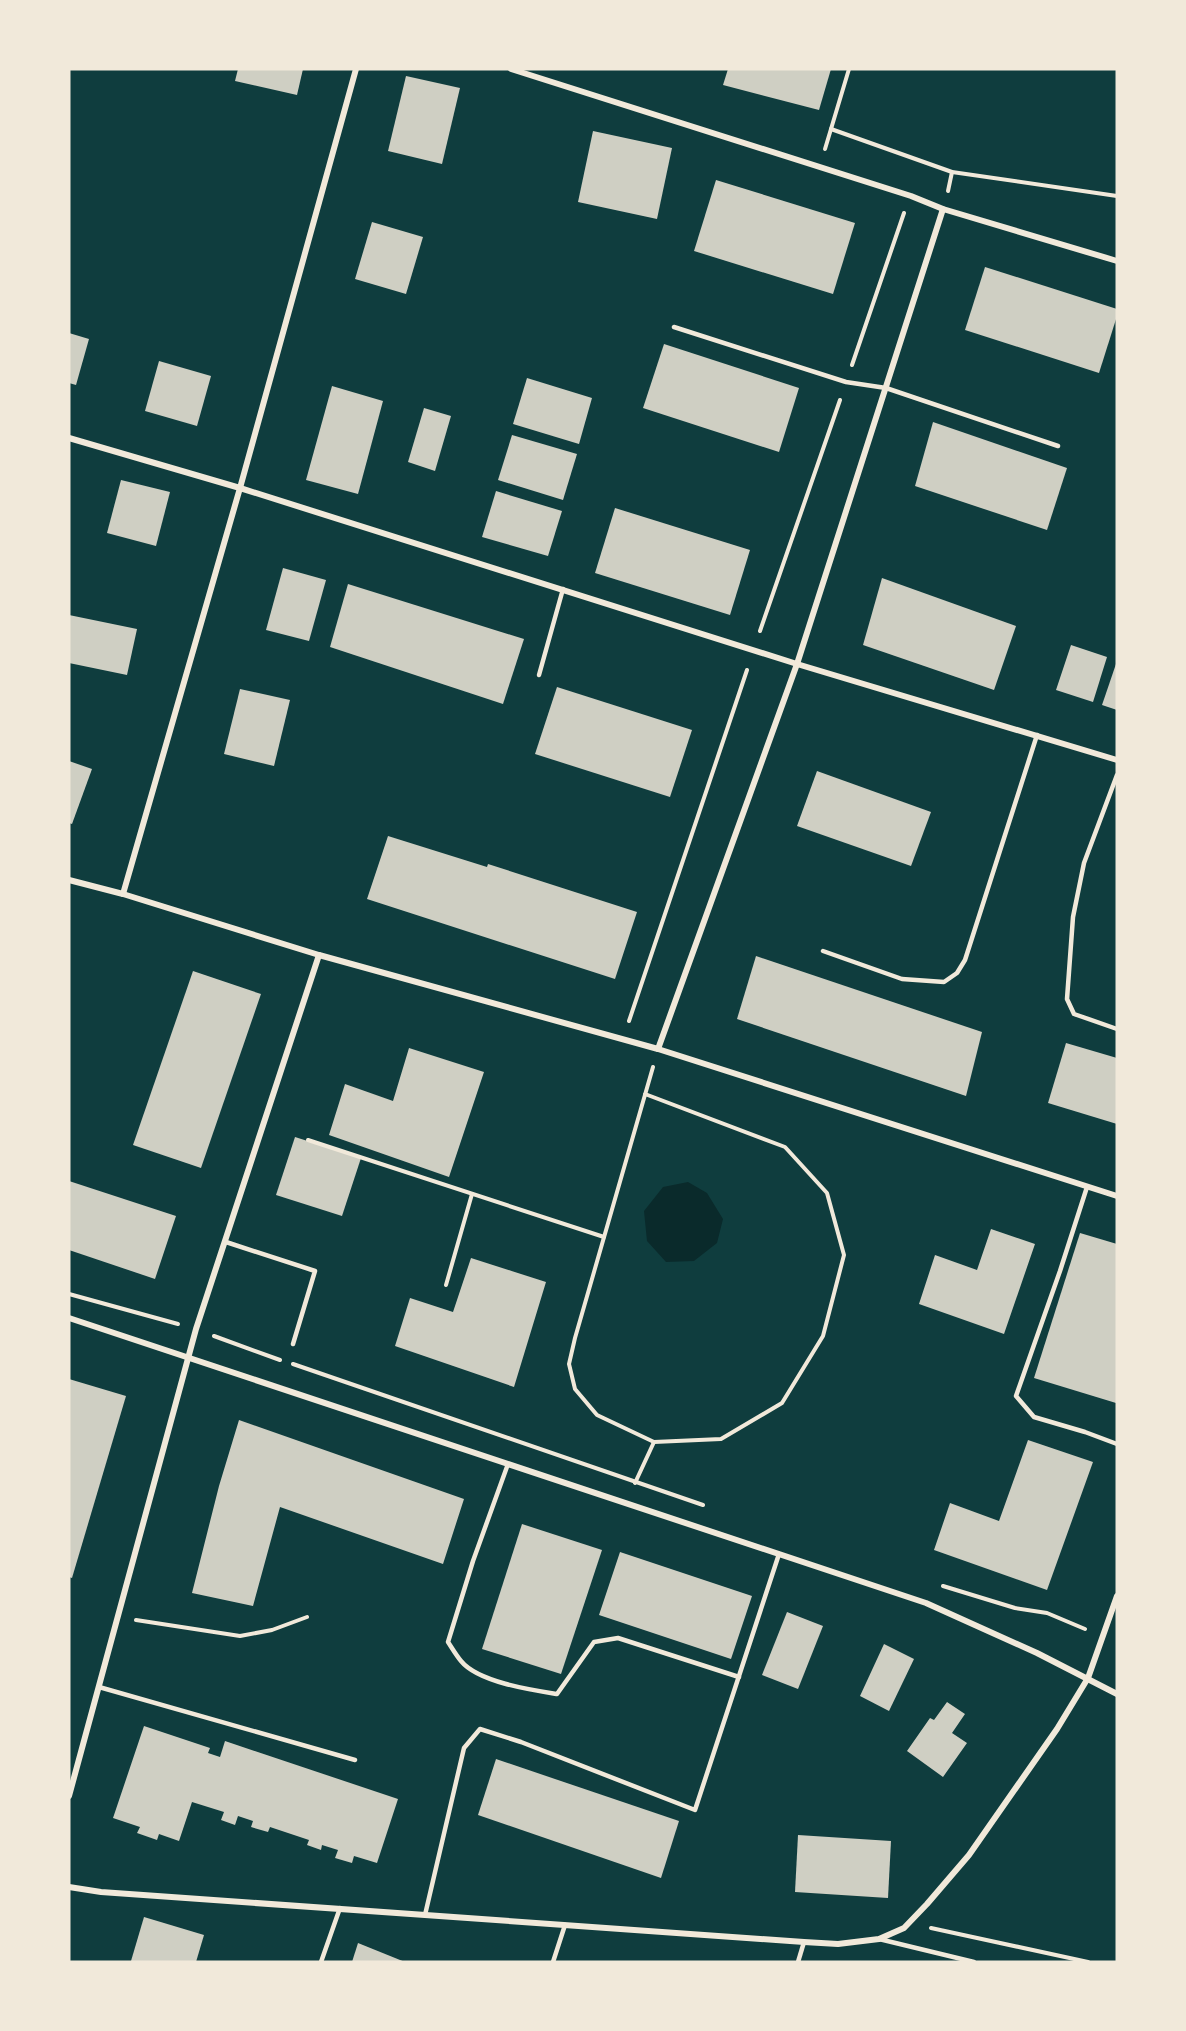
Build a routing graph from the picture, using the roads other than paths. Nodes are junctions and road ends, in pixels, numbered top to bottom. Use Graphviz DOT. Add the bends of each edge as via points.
graph roads {
  1 [pos="356,69"];
  2 [pos="511,69"];
  3 [pos="944,209"];
  4 [pos="1117,261"];
  5 [pos="674,327"];
  6 [pos="886,388"];
  7 [pos="69,438"];
  8 [pos="1058,446"];
  9 [pos="240,488"];
  10 [pos="563,589"];
  11 [pos="797,664"];
  12 [pos="539,675"];
  13 [pos="1037,735"];
  14 [pos="1117,760"];
  15 [pos="1117,775"];
  16 [pos="69,880"];
  17 [pos="123,894"];
  18 [pos="823,951"];
  19 [pos="319,955"];
  20 [pos="1117,1029"];
  21 [pos="658,1049"];
  22 [pos="1087,1187"];
  23 [pos="1117,1196"];
  24 [pos="226,1242"];
  25 [pos="69,1318"];
  26 [pos="293,1344"];
  27 [pos="188,1359"];
  28 [pos="1117,1444"];
  29 [pos="508,1464"];
  30 [pos="780,1554"];
  31 [pos="1117,1596"];
  32 [pos="739,1677"];
  33 [pos="1088,1678"];
  34 [pos="99,1687"];
  35 [pos="1117,1694"];
  36 [pos="355,1760"];
  37 [pos="69,1796"];
  38 [pos="69,1887"];
  39 [pos="340,1908"];
  40 [pos="425,1915"];
  41 [pos="565,1925"];
  42 [pos="879,1939"];
  43 [pos="804,1942"];
  44 [pos="321,1962"];
  45 [pos="553,1962"];
  46 [pos="798,1962"];
  47 [pos="974,1962"];
  1 -- 9 [label="street"];
  2 -- 3 [label="street"];
  3 -- 4 [label="street"];
  3 -- 6 [label="street"];
  5 -- 6 [label="lane" via="846,382"];
  6 -- 8 [label="lane"];
  6 -- 11 [label="street"];
  7 -- 9 [label="street"];
  9 -- 10 [label="street"];
  9 -- 17 [label="street"];
  10 -- 11 [label="street"];
  10 -- 12 [label="lane"];
  11 -- 13 [label="street"];
  11 -- 21 [label="street"];
  13 -- 14 [label="street"];
  13 -- 18 [label="lane" via="965,960 957,973 944,982 902,979"];
  15 -- 20 [label="lane" via="1084,863 1073,917 1067,999 1074,1014"];
  16 -- 17 [label="street"];
  17 -- 19 [label="street"];
  19 -- 21 [label="street"];
  19 -- 24 [label="street"];
  21 -- 22 [label="street"];
  22 -- 23 [label="street"];
  22 -- 28 [label="lane" via="1016,1396 1034,1417"];
  24 -- 26 [label="lane" via="315,1271"];
  24 -- 27 [label="street"];
  25 -- 27 [label="street"];
  27 -- 29 [label="street"];
  27 -- 34 [label="street"];
  29 -- 30 [label="street"];
  29 -- 32 [label="lane" via="448,1642 462,1663 488,1678 557,1694 594,1642 618,1638"];
  30 -- 32 [label="lane"];
  30 -- 33 [label="street" via="926,1603"];
  31 -- 33 [label="street"];
  32 -- 40 [label="lane" via="695,1810 480,1729 465,1748"];
  33 -- 35 [label="street"];
  33 -- 42 [label="street" via="969,1855 904,1928"];
  34 -- 36 [label="lane"];
  34 -- 37 [label="street"];
  38 -- 39 [label="street"];
  39 -- 40 [label="street"];
  39 -- 44 [label="lane"];
  40 -- 41 [label="street"];
  41 -- 43 [label="street"];
  41 -- 45 [label="lane"];
  42 -- 43 [label="street" via="838,1944"];
  42 -- 47 [label="lane"];
  43 -- 46 [label="lane"];
}
